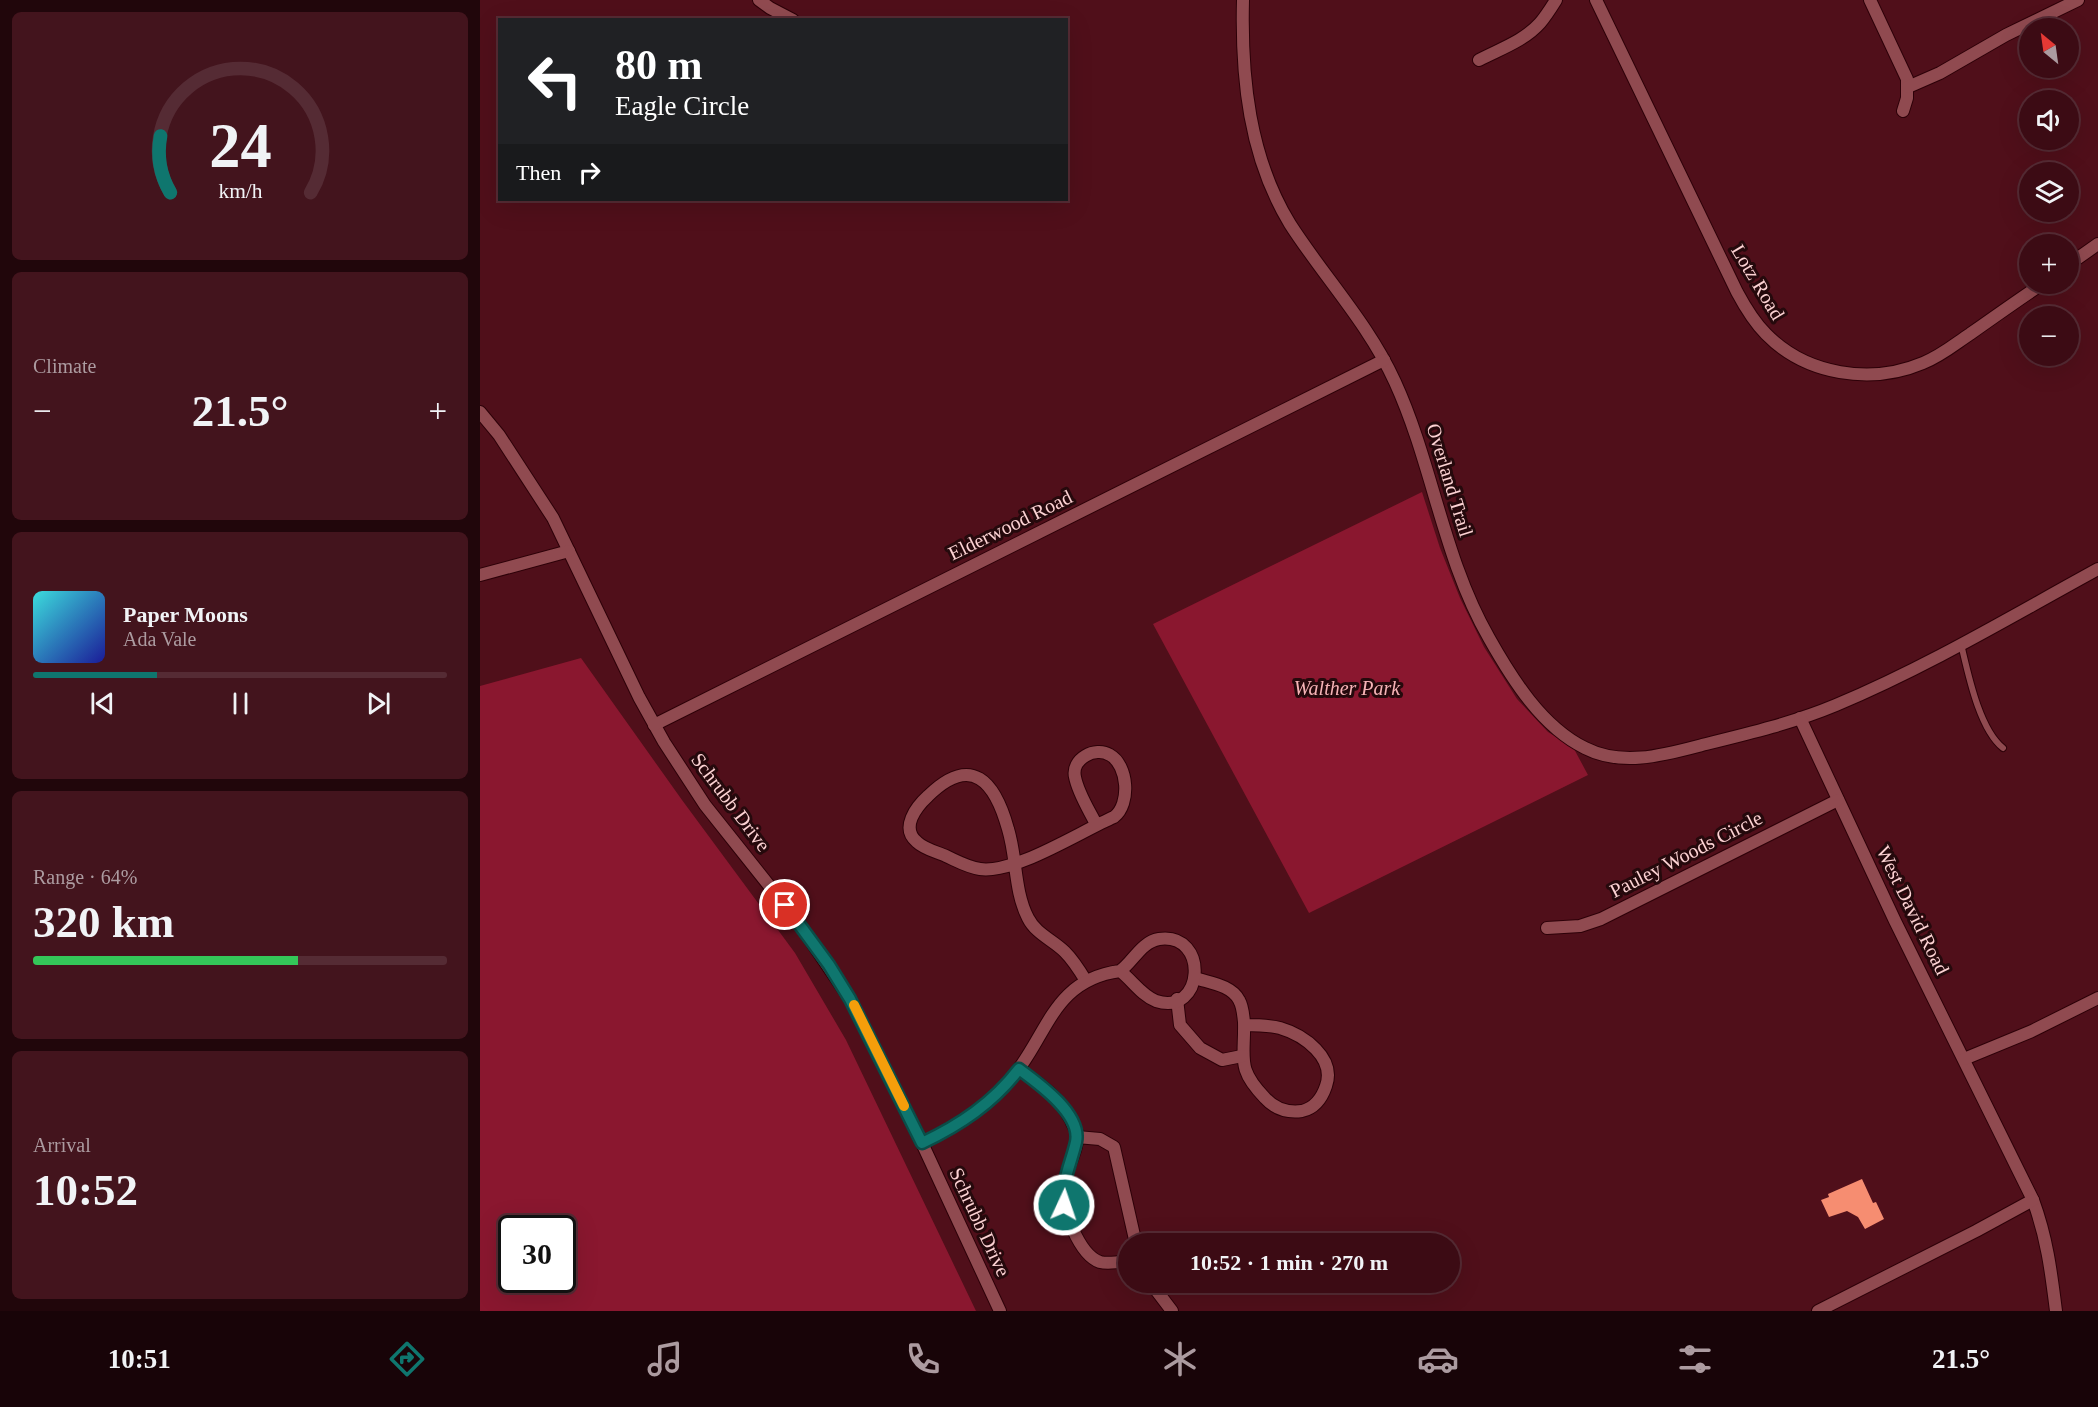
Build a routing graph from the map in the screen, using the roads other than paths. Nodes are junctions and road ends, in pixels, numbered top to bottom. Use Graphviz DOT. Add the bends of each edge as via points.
graph roads {
  1 [pos="759,0"];
  2 [pos="1244,0"];
  3 [pos="1556,0"];
  4 [pos="1596,0"];
  5 [pos="1870,0"];
  6 [pos="2078,0"];
  7 [pos="770,18"];
  8 [pos="789,18"];
  9 [pos="1479,60"];
  10 [pos="1908,87"];
  11 [pos="1903,111"];
  12 [pos="2098,244"];
  13 [pos="2079,257"];
  14 [pos="2028,294"];
  15 [pos="1384,360"];
  16 [pos="480,412"];
  17 [pos="569,551"];
  18 [pos="2098,569"];
  19 [pos="480,575"];
  20 [pos="1961,643"];
  21 [pos="1800,718"];
  22 [pos="654,725"];
  23 [pos="2003,748"];
  24 [pos="1838,800"];
  25 [pos="1096,824"];
  26 [pos="1015,864"];
  27 [pos="1547,928"];
  28 [pos="1120,971"];
  29 [pos="1195,978"];
  30 [pos="1086,981"];
  31 [pos="2098,998"];
  32 [pos="1177,999"];
  33 [pos="1244,1025"];
  34 [pos="1242,1056"];
  35 [pos="1964,1059"];
  36 [pos="1019,1069"];
  37 [pos="1077,1137"];
  38 [pos="922,1143"];
  39 [pos="2033,1200"];
  40 [pos="1134,1233"];
  41 [pos="1118,1261"];
  42 [pos="1158,1293"];
  43 [pos="1000,1311"];
  44 [pos="1172,1311"];
  45 [pos="1818,1311"];
  46 [pos="2056,1311"];
  1 -- 7 [label="street"];
  1 -- 8 [label="street"];
  2 -- 15 [label="street, Overland Trail" via="1246,87 1264,171 1288,221"];
  3 -- 9 [label="street" via="1528,33"];
  4 -- 14 [label="street, Lotz Road" via="1737,292 1764,332 1790,353 1823,369 1848,375 1908,369 1940,355"];
  5 -- 10 [label="street"];
  6 -- 10 [label="street"];
  10 -- 11 [label="street"];
  12 -- 13 [label="street"];
  15 -- 21 [label="street, Overland Trail" via="1404,402 1455,564 1478,619 1544,717 1586,749 1644,758"];
  15 -- 22 [label="street, Elderwood Road"];
  16 -- 17 [label="street, Schrubb Drive" via="553,518"];
  17 -- 19 [label="street"];
  17 -- 22 [label="street, Schrubb Drive"];
  18 -- 20 [label="street"];
  20 -- 21 [label="street" via="1876,687"];
  20 -- 23 [label="lane" via="1973,692 1993,736"];
  21 -- 24 [label="street, West David Road"];
  22 -- 38 [label="street, Schrubb Drive" via="705,805 829,965 869,1035"];
  24 -- 27 [label="street, Pauley Woods Circle" via="1601,919 1580,926"];
  24 -- 35 [label="street, West David Road"];
  25 -- 25 [label="street" via="1118,814 1125,799 1121,768 1102,752 1082,757 1074,771"];
  25 -- 26 [label="street"];
  26 -- 26 [label="street" via="982,870 918,844 910,832 913,815 948,780 963,775 980,778 987,783 1001,810"];
  26 -- 30 [label="street" via="1029,921 1067,954"];
  28 -- 29 [label="street" via="1148,944 1170,939 1189,951"];
  28 -- 30 [label="street"];
  28 -- 32 [label="street" via="1156,1001"];
  29 -- 32 [label="street" via="1191,989"];
  29 -- 33 [label="street" via="1235,993 1243,1010"];
  30 -- 36 [label="street" via="1052,1012"];
  31 -- 35 [label="street"];
  32 -- 34 [label="street" via="1180,1025 1200,1048 1222,1060"];
  33 -- 34 [label="street"];
  33 -- 34 [label="street" via="1281,1028 1317,1050 1329,1076 1320,1100 1312,1108 1300,1111 1275,1107 1252,1084"];
  35 -- 39 [label="street, West David Road"];
  36 -- 37 [label="street" via="1058,1100"];
  36 -- 38 [label="street" via="976,1112"];
  37 -- 40 [label="street" via="1100,1139 1114,1147"];
  37 -- 41 [label="street" via="1064,1183 1064,1205 1087,1252 1100,1262"];
  38 -- 43 [label="street, Schrubb Drive"];
  39 -- 45 [label="street"];
  39 -- 46 [label="street, West David Road" via="2048,1248"];
  42 -- 44 [label="street"];
}
